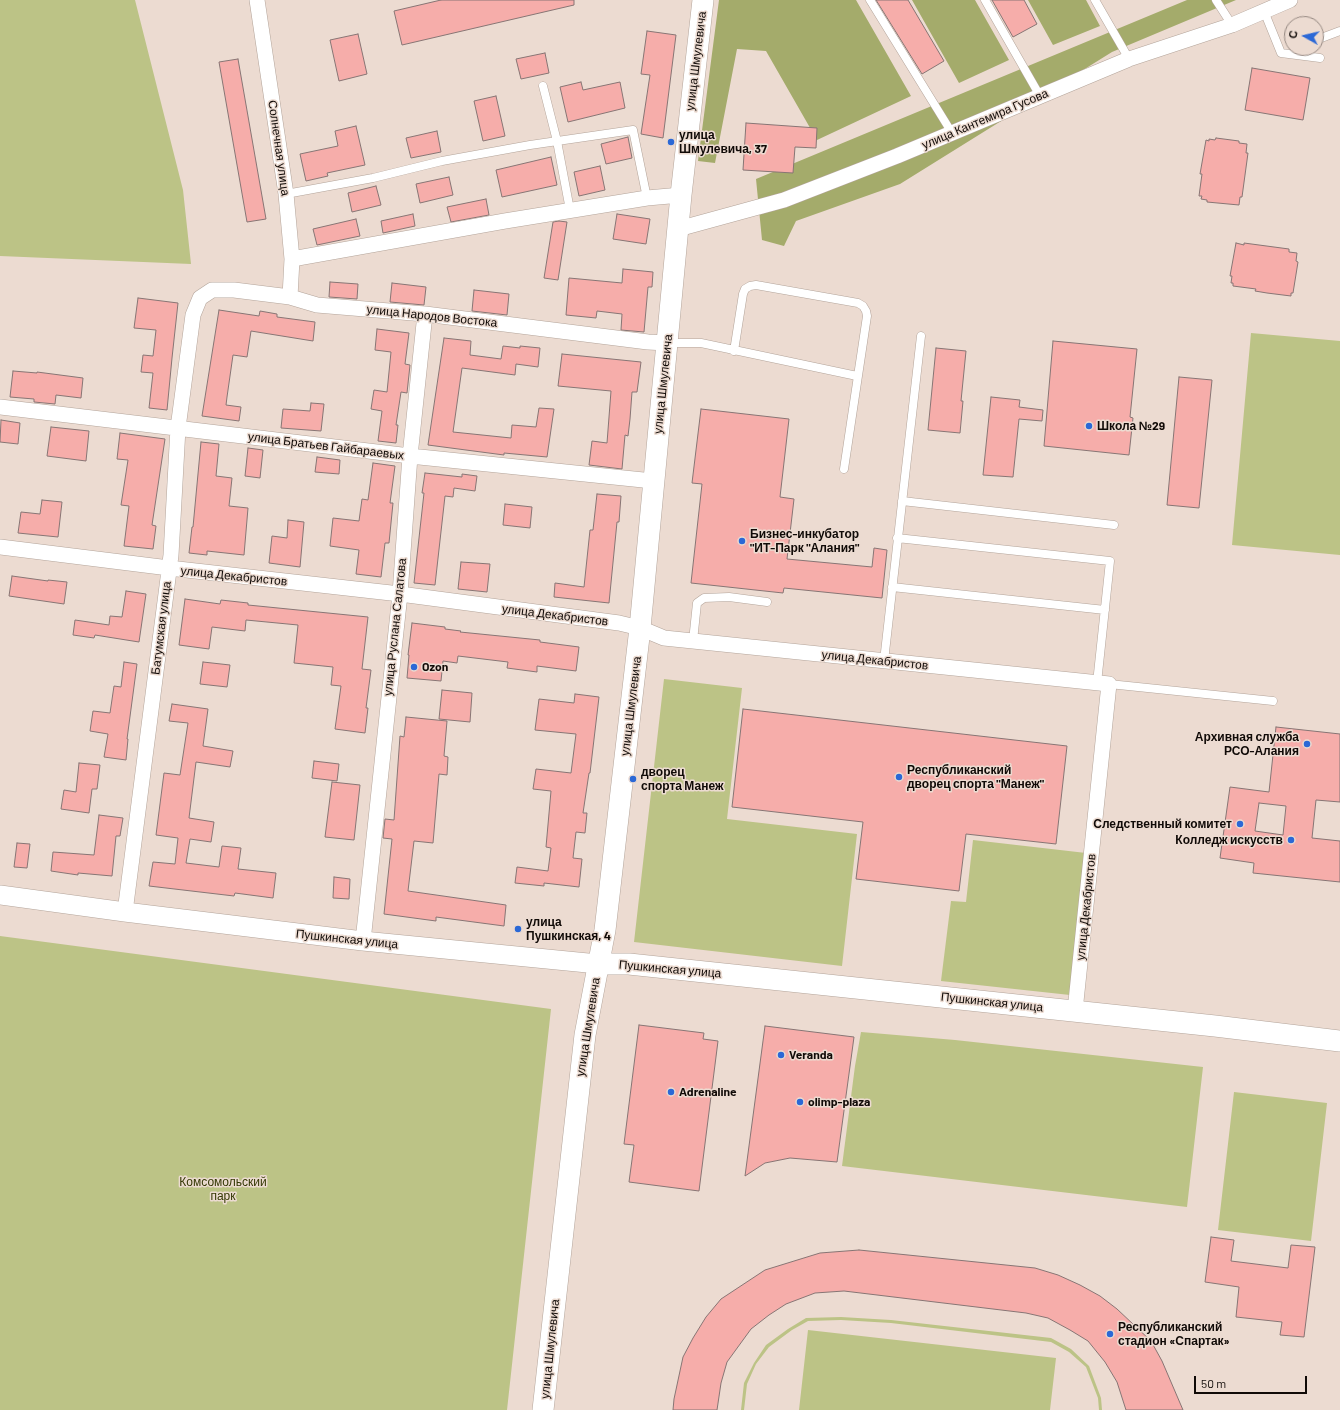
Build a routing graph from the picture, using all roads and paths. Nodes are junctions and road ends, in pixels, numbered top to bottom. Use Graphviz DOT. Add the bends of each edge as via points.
graph roads {
  1 [pos="257,0"];
  2 [pos="703,0"];
  3 [pos="870,0"];
  4 [pos="985,0"];
  5 [pos="1095,0"];
  6 [pos="1216,0"];
  7 [pos="1290,0"];
  8 [pos="1264,11"];
  9 [pos="1232,25"];
  10 [pos="1340,32"];
  11 [pos="1324,37"];
  12 [pos="1284,52"];
  13 [pos="1281,53"];
  14 [pos="1320,58"];
  15 [pos="1129,59"];
  16 [pos="544,86"];
  17 [pos="1040,96"];
  18 [pos="952,133"];
  19 [pos="557,141"];
  20 [pos="286,194"];
  21 [pos="680,195"];
  22 [pos="647,198"];
  23 [pos="570,210"];
  24 [pos="678,230"];
  25 [pos="292,259"];
  26 [pos="290,297"];
  27 [pos="200,298"];
  28 [pos="425,314"];
  29 [pos="920,336"];
  30 [pos="667,343"];
  31 [pos="734,350"];
  32 [pos="857,376"];
  33 [pos="0,407"];
  34 [pos="178,428"];
  35 [pos="410,456"];
  36 [pos="844,469"];
  37 [pos="653,481"];
  38 [pos="902,502"];
  39 [pos="1114,525"];
  40 [pos="897,538"];
  41 [pos="0,547"];
  42 [pos="169,568"];
  43 [pos="892,587"];
  44 [pos="400,594"];
  45 [pos="767,602"];
  46 [pos="1105,610"];
  47 [pos="640,628"];
  48 [pos="693,641"];
  49 [pos="884,661"];
  50 [pos="1103,684"];
  51 [pos="1273,701"];
  52 [pos="0,895"];
  53 [pos="125,912"];
  54 [pos="362,941"];
  55 [pos="598,964"];
  56 [pos="1075,1011"];
  57 [pos="1340,1041"];
  58 [pos="543,1410"];
  1 -- 20 [label="street, Солнечная улица"];
  2 -- 21 [label="main road, улица Шмулевича"];
  3 -- 18 [label="lane"];
  4 -- 17 [label="lane"];
  5 -- 15 [label="lane"];
  6 -- 9 [label="lane"];
  7 -- 8 [label="street, улица Кантемира Гусова"];
  8 -- 9 [label="street, улица Кантемира Гусова"];
  8 -- 13 [label="lane"];
  9 -- 15 [label="street, улица Кантемира Гусова"];
  10 -- 11 [label="lane"];
  12 -- 13 [label="lane"];
  13 -- 14 [label="lane"];
  15 -- 17 [label="street, улица Кантемира Гусова"];
  16 -- 19 [label="lane"];
  17 -- 18 [label="street, улица Кантемира Гусова"];
  18 -- 24 [label="street, улица Кантемира Гусова" via="784,200"];
  19 -- 20 [label="lane" via="442,161 373,178"];
  19 -- 22 [label="lane" via="633,130"];
  19 -- 23 [label="lane"];
  20 -- 25 [label="street, Солнечная улица"];
  21 -- 22 [label="street"];
  21 -- 24 [label="main road, улица Шмулевича"];
  22 -- 23 [label="street"];
  23 -- 25 [label="street"];
  24 -- 30 [label="main road, улица Шмулевича"];
  25 -- 26 [label="street, Солнечная улица"];
  26 -- 27 [label="street, улица Народов Востока" via="212,290"];
  26 -- 28 [label="street, улица Народов Востока" via="317,305"];
  27 -- 34 [label="street, Батумская улица" via="193,315"];
  28 -- 30 [label="street, улица Народов Востока"];
  28 -- 35 [label="street, улица Руслана Салатова"];
  29 -- 38 [label="lane"];
  30 -- 31 [label="lane" via="701,343"];
  30 -- 37 [label="main road, улица Шмулевича"];
  31 -- 32 [label="lane"];
  31 -- 32 [label="lane" via="743,294 750,286 858,303 863,306 867,316"];
  32 -- 36 [label="lane"];
  33 -- 34 [label="street, улица Братьев Гайбараевых"];
  34 -- 35 [label="street, улица Братьев Гайбараевых"];
  34 -- 42 [label="street, Батумская улица"];
  35 -- 37 [label="street, улица Братьев Гайбараевых"];
  35 -- 44 [label="street, улица Руслана Салатова"];
  37 -- 47 [label="main road, улица Шмулевича"];
  38 -- 39 [label="lane"];
  38 -- 40 [label="lane"];
  40 -- 43 [label="lane"];
  40 -- 46 [label="lane" via="1110,561"];
  41 -- 42 [label="street, улица Декабристов"];
  42 -- 44 [label="street, улица Декабристов"];
  42 -- 53 [label="street, Батумская улица"];
  43 -- 46 [label="lane"];
  43 -- 49 [label="lane"];
  44 -- 47 [label="street, улица Декабристов" via="619,623"];
  44 -- 54 [label="street, улица Руслана Салатова"];
  45 -- 48 [label="lane" via="729,597 704,598 697,603"];
  46 -- 50 [label="lane"];
  47 -- 48 [label="street, улица Декабристов" via="664,638"];
  47 -- 55 [label="main road, улица Шмулевича"];
  48 -- 49 [label="street, улица Декабристов"];
  49 -- 50 [label="street, улица Декабристов"];
  50 -- 51 [label="lane, улица Декабристов"];
  50 -- 56 [label="street, улица Декабристов"];
  52 -- 53 [label="street, Пушкинская улица"];
  53 -- 54 [label="street, Пушкинская улица"];
  54 -- 55 [label="street, Пушкинская улица"];
  55 -- 56 [label="main road, Пушкинская улица" via="629,964"];
  55 -- 58 [label="main road, улица Шмулевича" via="585,1035"];
  56 -- 57 [label="main road, Пушкинская улица"];
}
